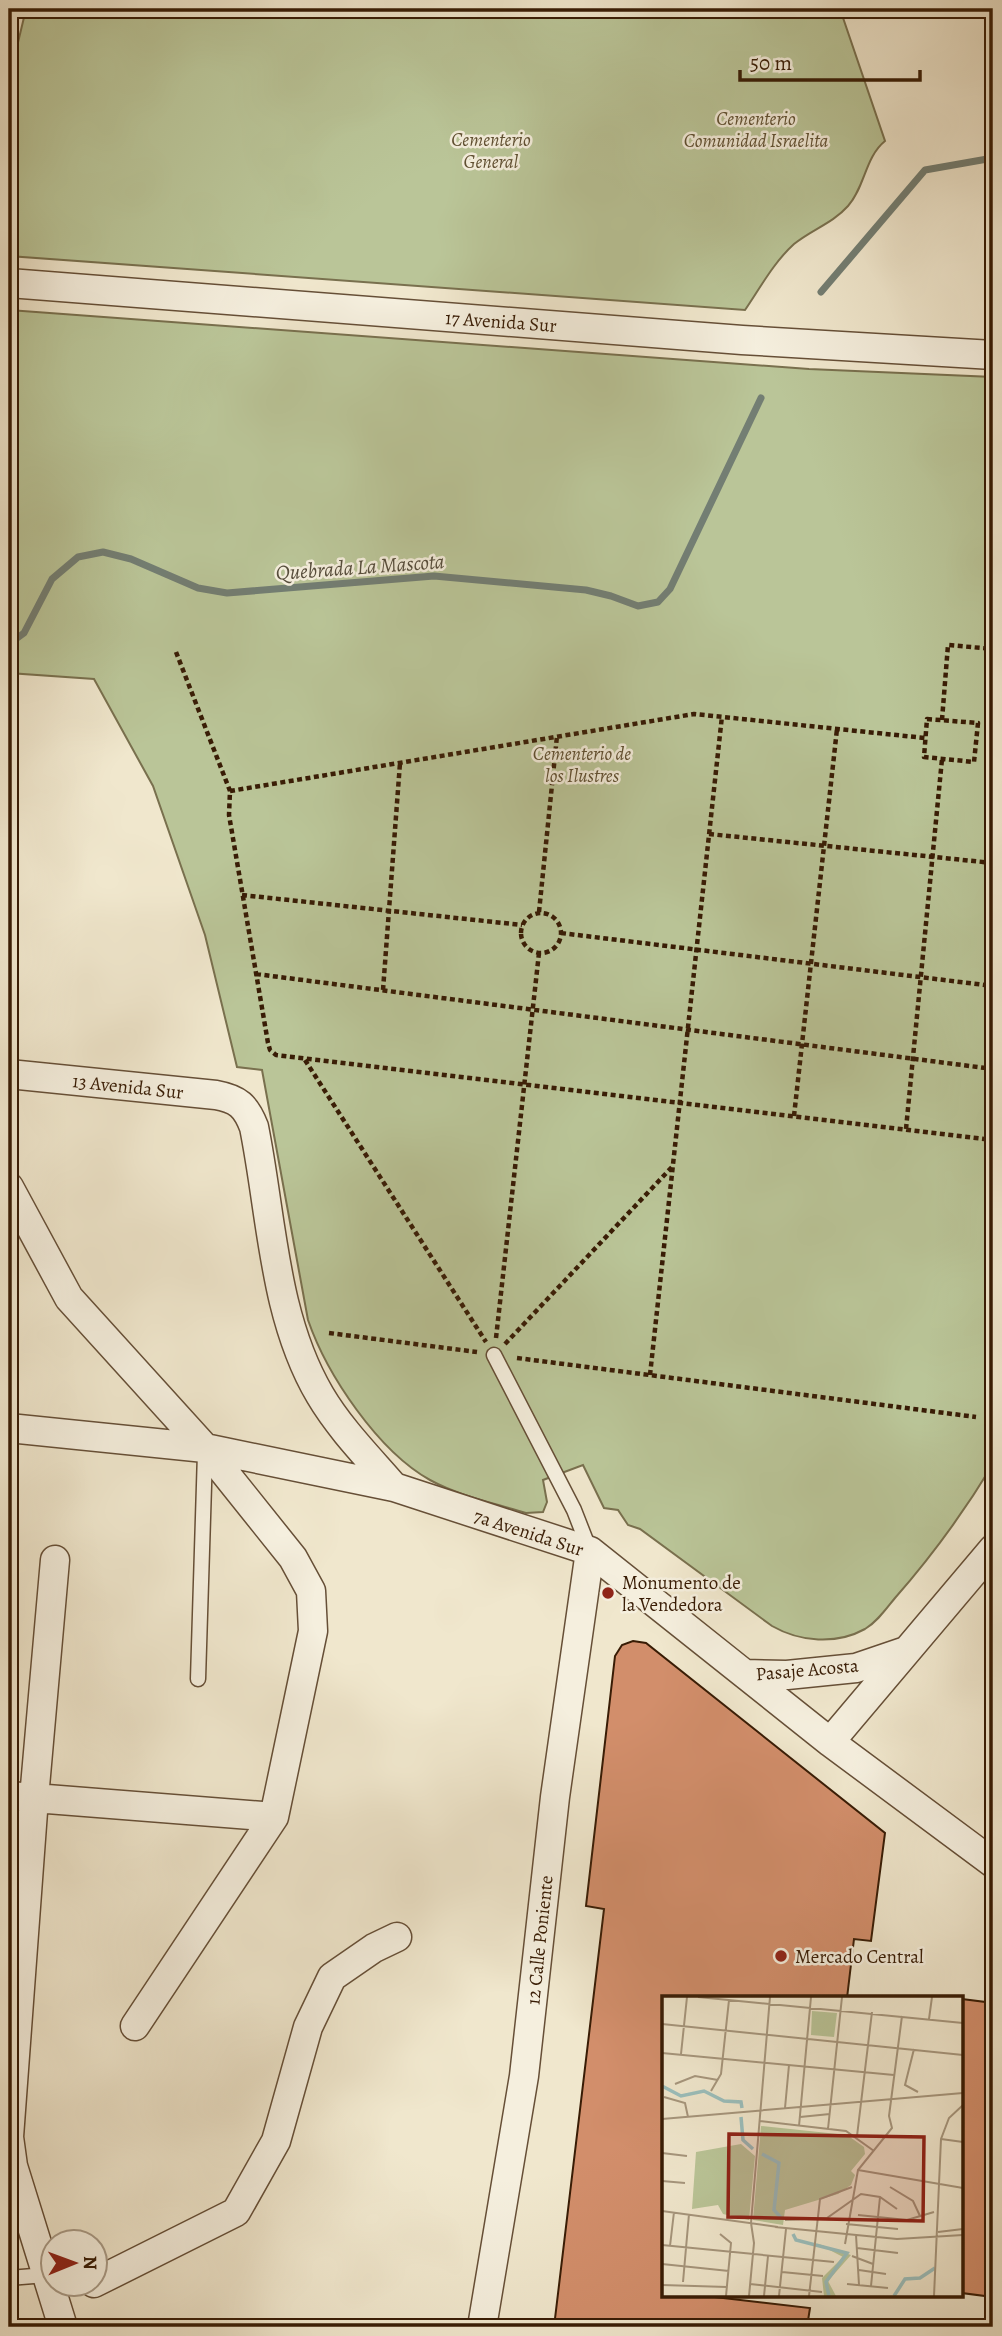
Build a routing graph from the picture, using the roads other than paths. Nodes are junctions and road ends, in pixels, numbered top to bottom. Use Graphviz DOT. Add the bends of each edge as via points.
graph roads {
  1 [pos="9,282"];
  2 [pos="993,355"];
  3 [pos="9,1074"];
  4 [pos="9,1187"];
  5 [pos="9,1239"];
  6 [pos="38,1241"];
  7 [pos="495,1355"];
  8 [pos="9,1428"];
  9 [pos="205,1448"];
  10 [pos="394,1487"];
  11 [pos="993,1549"];
  12 [pos="590,1551"];
  13 [pos="55,1560"];
  14 [pos="908,1650"];
  15 [pos="745,1674"];
  16 [pos="198,1679"];
  17 [pos="830,1742"];
  18 [pos="22,1797"];
  19 [pos="274,1817"];
  20 [pos="993,1863"];
  21 [pos="397,1937"];
  22 [pos="135,2026"];
  23 [pos="38,2249"];
  24 [pos="38,2276"];
  25 [pos="108,2276"];
  26 [pos="9,2278"];
  27 [pos="53,2298"];
  28 [pos="77,2298"];
  29 [pos="58,2315"];
  30 [pos="482,2327"];
  1 -- 2 [label="street, 17 Avenida Sur" via="742,340"];
  3 -- 10 [label="street, 13 Avenida Sur" via="216,1095 244,1107 254,1127 282,1294 301,1355 342,1427"];
  4 -- 6 [label="street"];
  5 -- 6 [label="street"];
  6 -- 9 [label="street" via="69,1298"];
  7 -- 12 [label="lane"];
  8 -- 9 [label="street, 7a Avenida Sur"];
  9 -- 10 [label="street, 7a Avenida Sur"];
  9 -- 16 [label="lane"];
  9 -- 19 [label="street" via="293,1558 312,1591 313,1630"];
  10 -- 12 [label="street, 7a Avenida Sur"];
  11 -- 14 [label="street, Pasaje Acosta"];
  12 -- 15 [label="street, 7a Avenida Sur"];
  12 -- 30 [label="street, 12 Calle Poniente" via="555,1797 524,2076"];
  13 -- 18 [label="street"];
  14 -- 15 [label="street, Pasaje Acosta" via="856,1668"];
  14 -- 17 [label="street, Pasaje Acosta"];
  15 -- 17 [label="street, 7a Avenida Sur"];
  17 -- 20 [label="street, 7a Avenida Sur"];
  18 -- 19 [label="street"];
  18 -- 23 [label="street" via="9,2137"];
  19 -- 22 [label="street"];
  21 -- 25 [label="street" via="332,1978 308,2027 276,2141 236,2212"];
  24 -- 26 [label="lane"];
  27 -- 29 [label="street"];
  28 -- 29 [label="street"];
}
